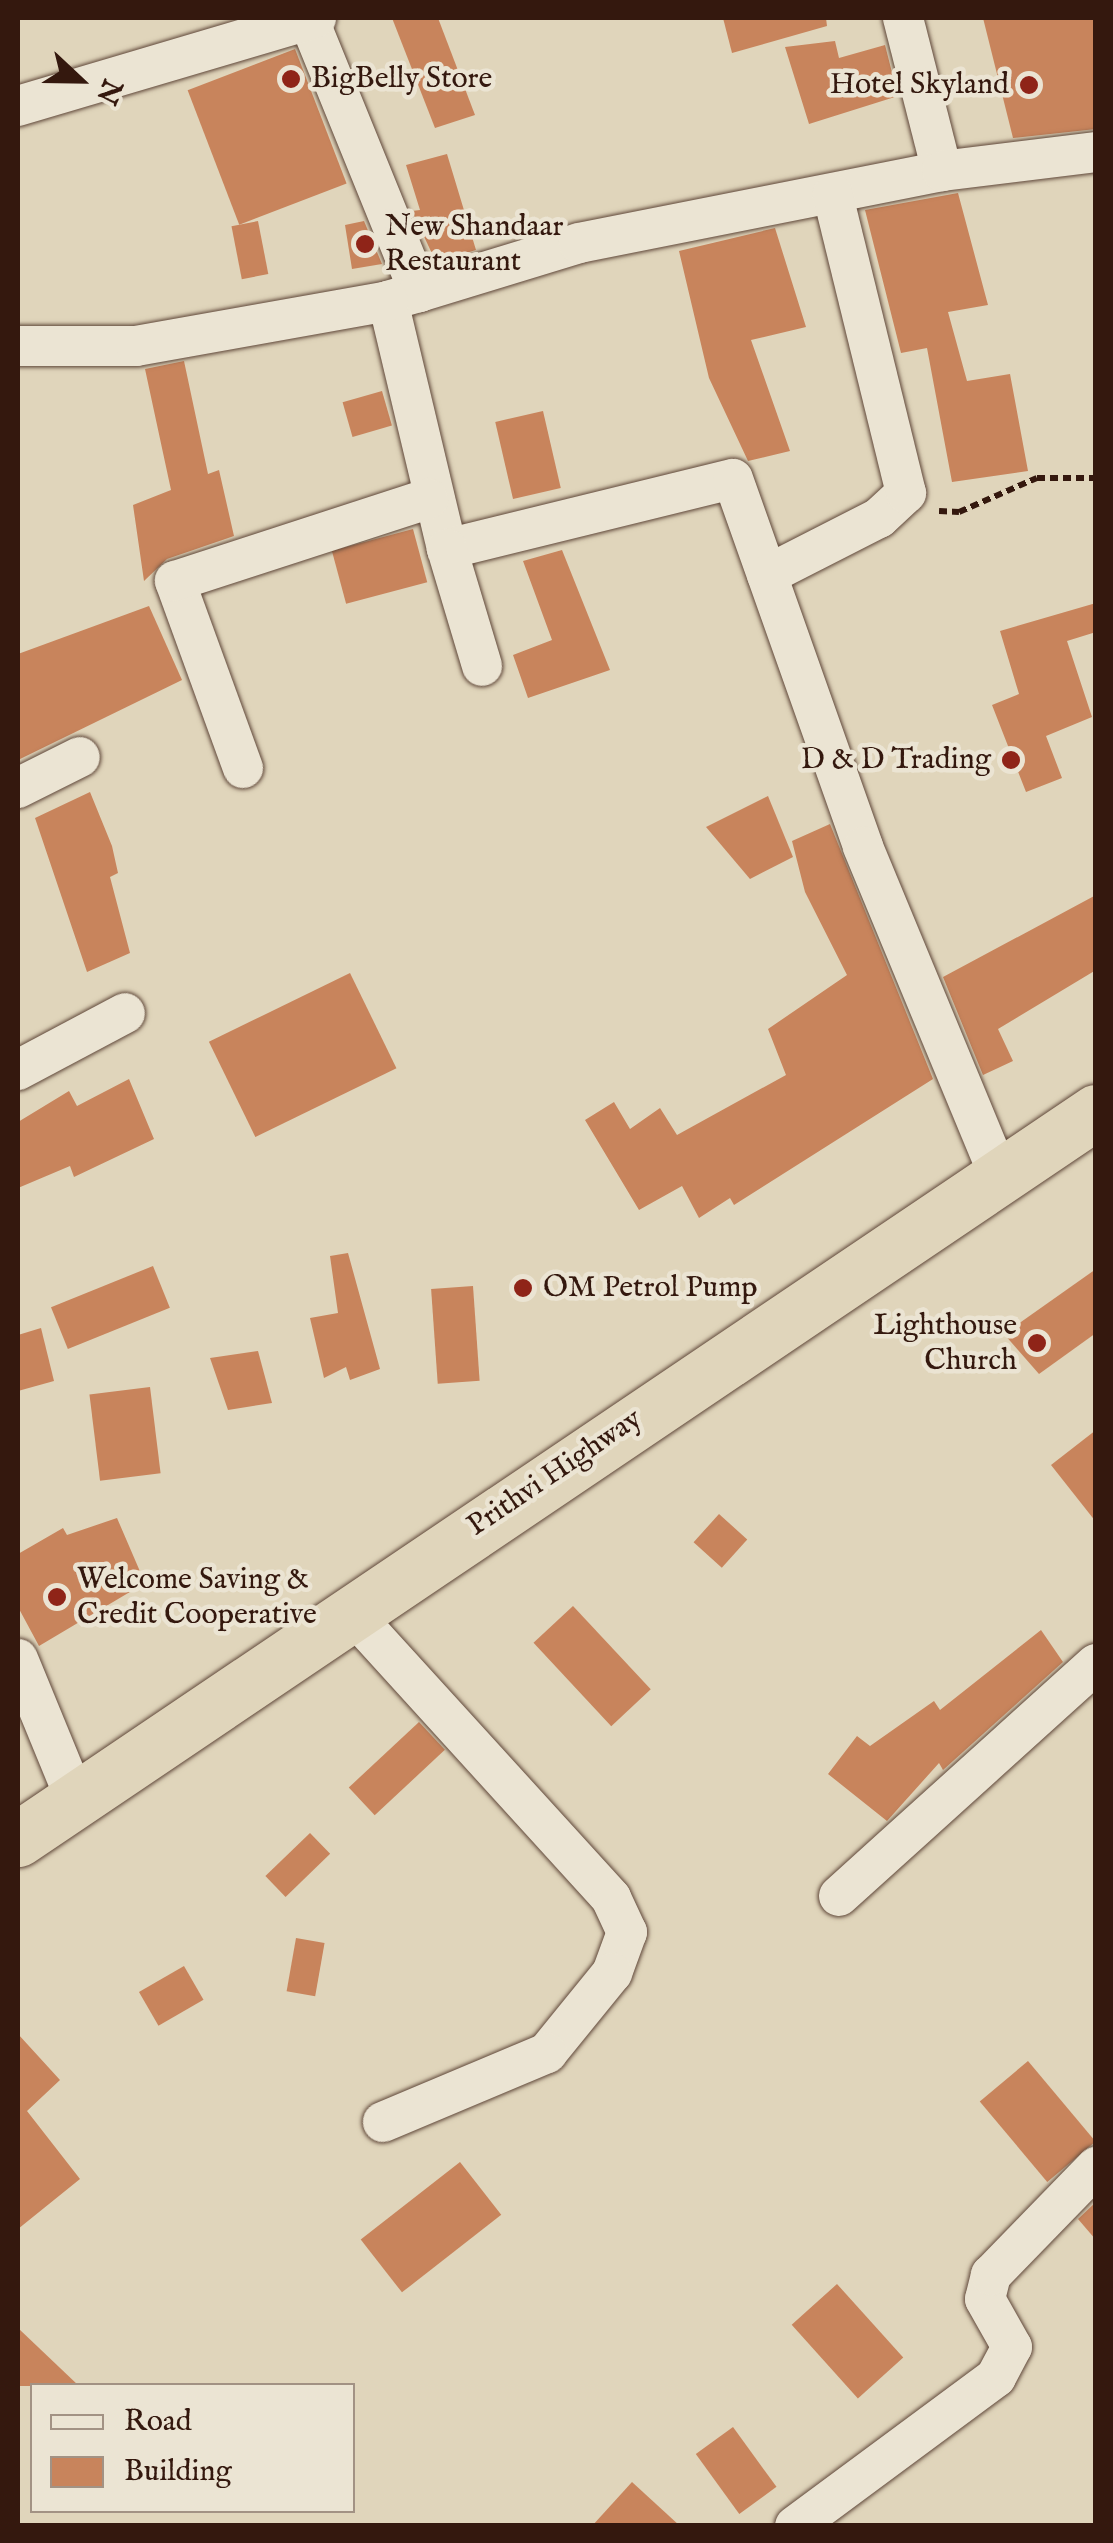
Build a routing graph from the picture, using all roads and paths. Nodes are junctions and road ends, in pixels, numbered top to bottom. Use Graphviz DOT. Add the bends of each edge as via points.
graph roads {
  1 [pos="903,18"];
  2 [pos="311,19"];
  3 [pos="18,106"];
  4 [pos="1096,152"];
  5 [pos="942,171"];
  6 [pos="833,195"];
  7 [pos="404,296"];
  8 [pos="18,346"];
  9 [pos="1096,478"];
  10 [pos="906,493"];
  11 [pos="428,499"];
  12 [pos="447,549"];
  13 [pos="767,575"];
  14 [pos="482,666"];
  15 [pos="80,757"];
  16 [pos="243,768"];
  17 [pos="18,788"];
  18 [pos="125,1013"];
  19 [pos="18,1070"];
  20 [pos="1096,1112"];
  21 [pos="998,1172"];
  22 [pos="350,1612"];
  23 [pos="18,1659"];
  24 [pos="1096,1664"];
  25 [pos="30,1708"];
  26 [pos="75,1798"];
  27 [pos="18,1839"];
  28 [pos="839,1896"];
  29 [pos="382,2122"];
  30 [pos="1096,2168"];
  31 [pos="795,2526"];
  1 -- 5 [label="street"];
  2 -- 3 [label="street"];
  2 -- 7 [label="street"];
  4 -- 5 [label="street"];
  5 -- 6 [label="street"];
  6 -- 7 [label="street" via="579,242"];
  6 -- 10 [label="street"];
  7 -- 8 [label="street" via="136,346"];
  7 -- 11 [label="street"];
  9 -- 10 [label="path" via="1038,478 958,512 922,510"];
  10 -- 13 [label="street" via="879,518"];
  11 -- 12 [label="street"];
  11 -- 16 [label="street" via="175,581"];
  12 -- 13 [label="street" via="734,478"];
  12 -- 14 [label="street"];
  13 -- 21 [label="street" via="863,846"];
  15 -- 17 [label="street"];
  18 -- 19 [label="street"];
  20 -- 21 [label="highway, Prithvi Highway"];
  21 -- 22 [label="highway, Prithvi Highway"];
  22 -- 26 [label="highway, Prithvi Highway"];
  22 -- 29 [label="street" via="612,1898 627,1932 612,1973 547,2053"];
  23 -- 25 [label="street"];
  24 -- 28 [label="street"];
  25 -- 26 [label="street"];
  26 -- 27 [label="highway, Prithvi Highway"];
  30 -- 31 [label="street" via="990,2275 985,2298 1012,2347 996,2377"];
}
